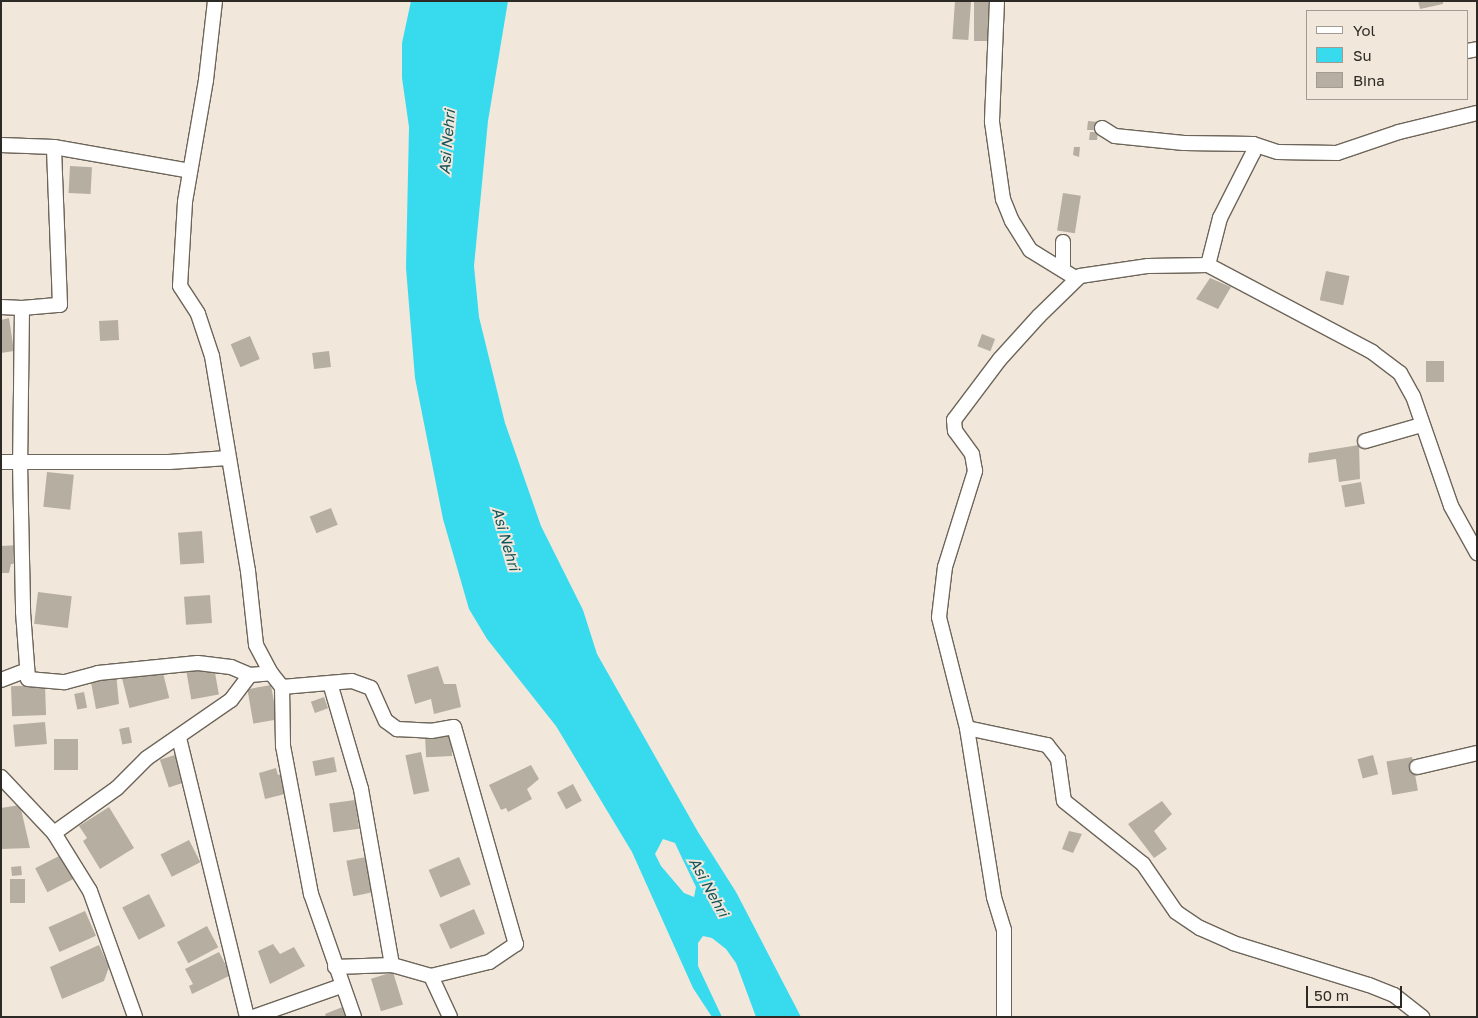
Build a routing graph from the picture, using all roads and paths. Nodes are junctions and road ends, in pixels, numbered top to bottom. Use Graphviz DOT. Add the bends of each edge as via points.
graph roads {
  1 [pos="215,1"];
  2 [pos="996,1"];
  3 [pos="1477,113"];
  4 [pos="1102,128"];
  5 [pos="1,144"];
  6 [pos="1253,144"];
  7 [pos="54,147"];
  8 [pos="190,171"];
  9 [pos="1063,242"];
  10 [pos="1208,265"];
  11 [pos="1063,270"];
  12 [pos="1077,279"];
  13 [pos="1,307"];
  14 [pos="22,308"];
  15 [pos="1421,425"];
  16 [pos="1365,442"];
  17 [pos="228,458"];
  18 [pos="1,462"];
  19 [pos="20,463"];
  20 [pos="1477,553"];
  21 [pos="27,670"];
  22 [pos="271,673"];
  23 [pos="250,675"];
  24 [pos="1,680"];
  25 [pos="330,683"];
  26 [pos="282,687"];
  27 [pos="967,728"];
  28 [pos="179,738"];
  29 [pos="1477,753"];
  30 [pos="1417,767"];
  31 [pos="2,778"];
  32 [pos="54,833"];
  33 [pos="392,965"];
  34 [pos="335,967"];
  35 [pos="431,976"];
  36 [pos="341,986"];
  37 [pos="135,1017"];
  38 [pos="247,1017"];
  39 [pos="253,1017"];
  40 [pos="354,1017"];
  41 [pos="450,1017"];
  42 [pos="1004,1017"];
  43 [pos="1422,1017"];
  1 -- 8 [label="street" via="206,80"];
  2 -- 11 [label="street" via="992,122 1003,199 1030,250"];
  3 -- 6 [label="street" via="1399,132 1337,153 1278,152"];
  4 -- 6 [label="street" via="1115,136 1174,142"];
  5 -- 7 [label="street"];
  6 -- 10 [label="street" via="1253,153 1220,218"];
  7 -- 8 [label="street"];
  7 -- 14 [label="street" via="60,305"];
  8 -- 17 [label="street" via="180,286 198,314 212,356"];
  9 -- 11 [label="street"];
  10 -- 12 [label="street" via="1148,266 1097,272"];
  10 -- 15 [label="street" via="1372,352 1400,373 1413,396"];
  11 -- 12 [label="street"];
  12 -- 27 [label="street" via="1000,359 954,420 955,431 972,454 975,471 945,568 939,617"];
  13 -- 14 [label="street"];
  14 -- 19 [label="street"];
  15 -- 16 [label="street"];
  15 -- 20 [label="street" via="1451,506"];
  17 -- 19 [label="street"];
  17 -- 22 [label="street" via="248,571 256,645"];
  18 -- 19 [label="street"];
  19 -- 21 [label="street"];
  21 -- 23 [label="street" via="28,679 65,682 98,673 198,663 231,667"];
  21 -- 24 [label="street"];
  22 -- 23 [label="street"];
  22 -- 26 [label="street"];
  23 -- 28 [label="street" via="232,700"];
  25 -- 26 [label="street"];
  25 -- 33 [label="street" via="361,789"];
  25 -- 35 [label="street" via="352,681 370,688 386,720 397,729 431,731 454,727 516,944 489,962"];
  26 -- 34 [label="street" via="282,746 311,894"];
  27 -- 42 [label="street" via="994,897 1004,930"];
  27 -- 43 [label="street" via="1047,745 1058,760 1064,801 1143,864 1176,912 1200,928 1233,944 1369,984 1394,995"];
  28 -- 32 [label="street" via="147,758 117,788"];
  28 -- 38 [label="street"];
  29 -- 30 [label="street"];
  31 -- 32 [label="street"];
  32 -- 37 [label="street" via="90,891"];
  33 -- 34 [label="street"];
  33 -- 35 [label="street"];
  34 -- 36 [label="street"];
  35 -- 41 [label="street"];
  36 -- 39 [label="street"];
  36 -- 40 [label="street"];
}
